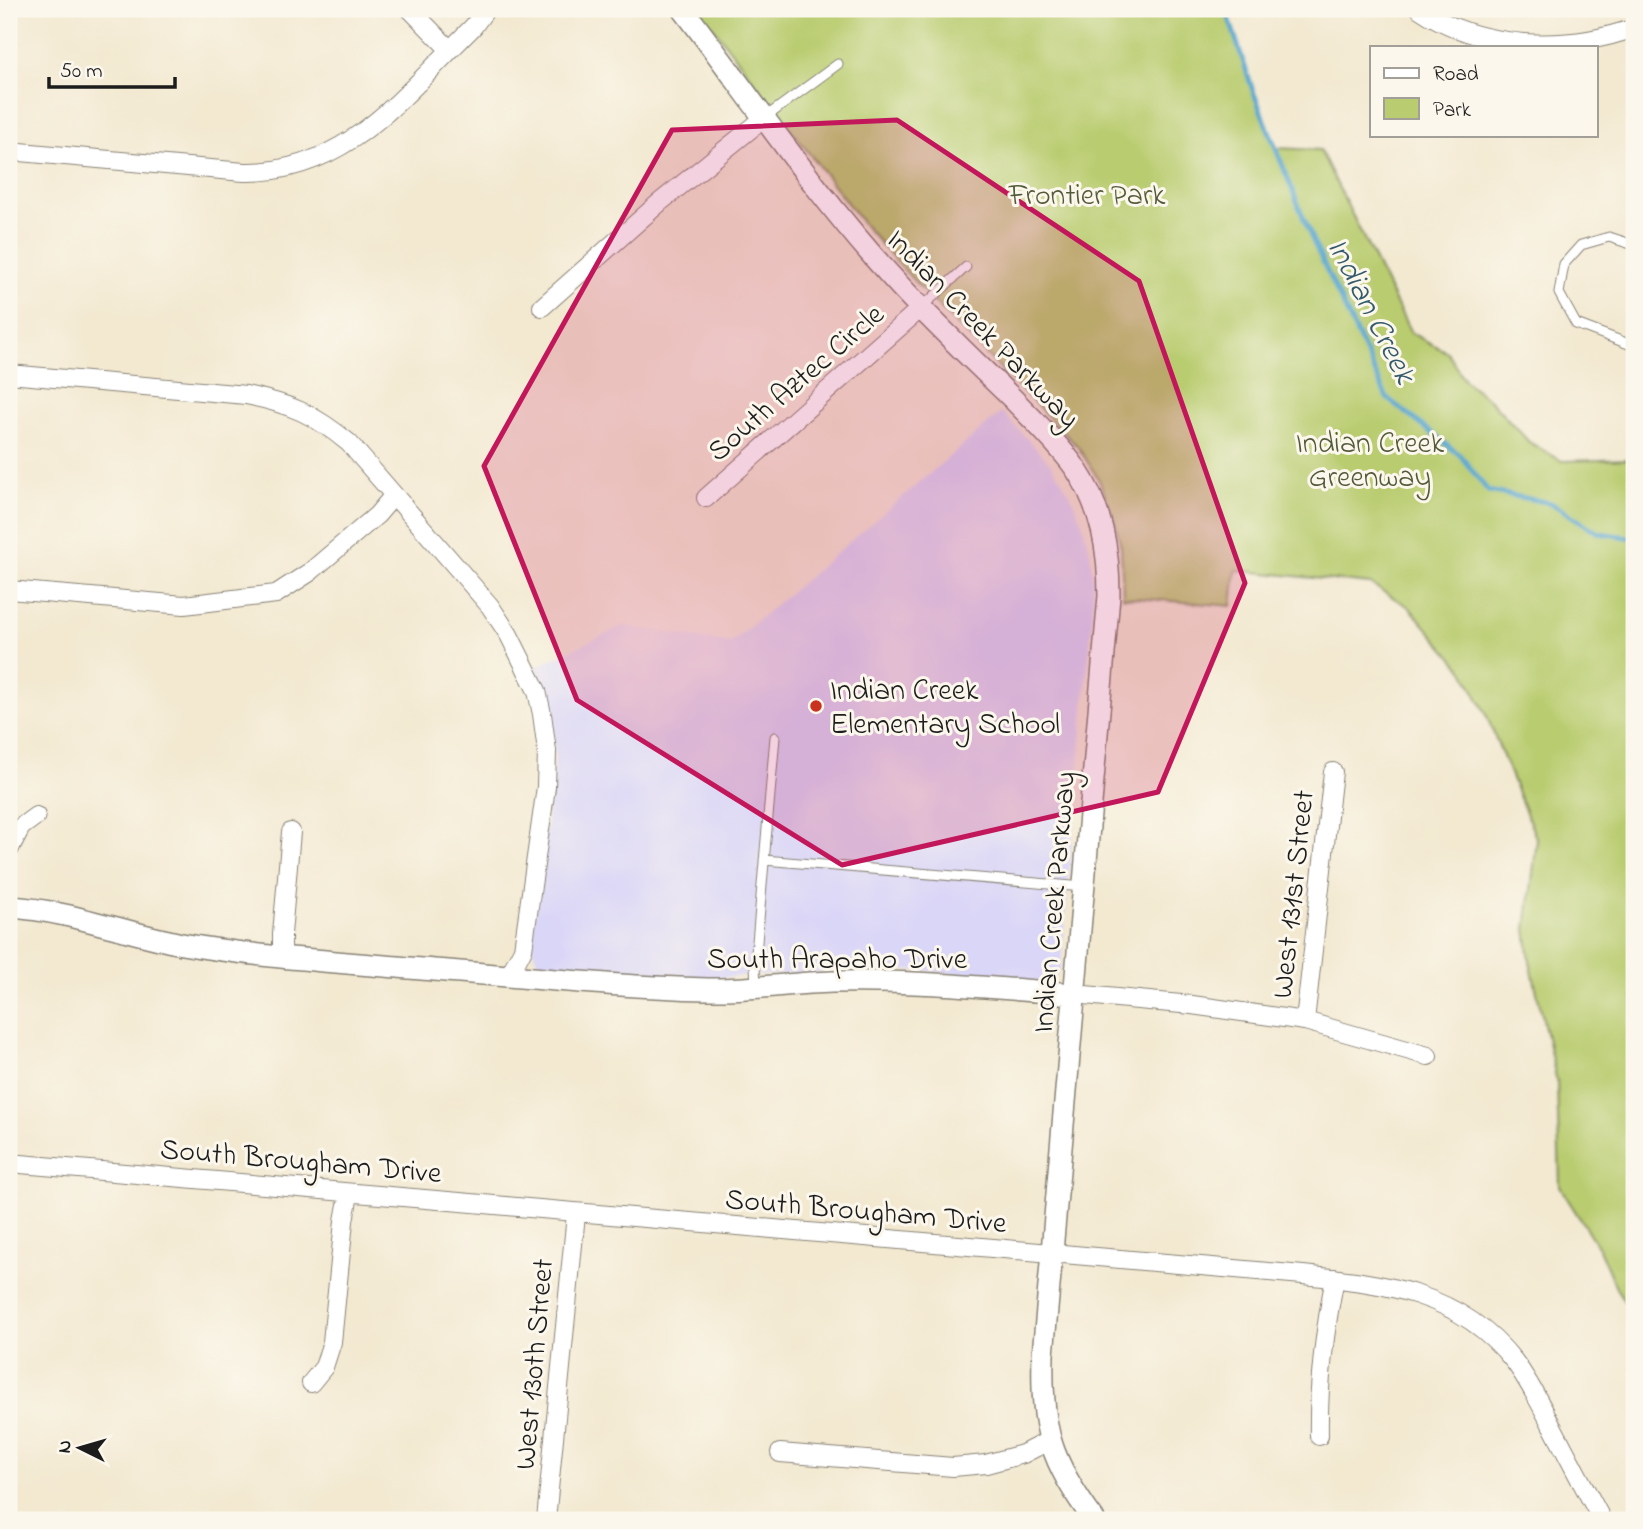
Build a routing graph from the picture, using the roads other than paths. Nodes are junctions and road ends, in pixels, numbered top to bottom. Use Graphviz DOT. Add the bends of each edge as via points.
graph roads {
  1 [pos="410,9"];
  2 [pos="486,9"];
  3 [pos="683,9"];
  4 [pos="1420,9"];
  5 [pos="1634,28"];
  6 [pos="450,50"];
  7 [pos="838,64"];
  8 [pos="763,119"];
  9 [pos="9,150"];
  10 [pos="1634,245"];
  11 [pos="966,267"];
  12 [pos="542,307"];
  13 [pos="921,308"];
  14 [pos="1634,346"];
  15 [pos="9,374"];
  16 [pos="394,495"];
  17 [pos="706,498"];
  18 [pos="9,590"];
  19 [pos="775,737"];
  20 [pos="1334,772"];
  21 [pos="36,816"];
  22 [pos="291,831"];
  23 [pos="9,850"];
  24 [pos="764,860"];
  25 [pos="1084,887"];
  26 [pos="9,907"];
  27 [pos="282,956"];
  28 [pos="510,974"];
  29 [pos="756,986"];
  30 [pos="1074,994"];
  31 [pos="1305,1021"];
  32 [pos="1428,1056"];
  33 [pos="9,1163"];
  34 [pos="349,1194"];
  35 [pos="576,1214"];
  36 [pos="1052,1255"];
  37 [pos="1335,1278"];
  38 [pos="311,1383"];
  39 [pos="1320,1436"];
  40 [pos="1049,1440"];
  41 [pos="779,1453"];
  42 [pos="546,1520"];
  43 [pos="1094,1520"];
  44 [pos="1602,1520"];
  1 -- 6 [label="street"];
  2 -- 6 [label="street"];
  3 -- 8 [label="street, Indian Creek Parkway"];
  4 -- 5 [label="street" via="1475,35 1541,43 1610,37"];
  6 -- 9 [label="street" via="370,128 328,155 290,169 244,172"];
  7 -- 8 [label="lane"];
  8 -- 12 [label="street"];
  8 -- 13 [label="street, Indian Creek Parkway" via="858,239"];
  10 -- 14 [label="lane" via="1609,237 1581,245 1564,264 1559,293 1576,324"];
  11 -- 13 [label="lane"];
  13 -- 17 [label="street, South Aztec Circle"];
  13 -- 25 [label="street, Indian Creek Parkway" via="1053,439 1085,486 1100,521 1109,564 1109,596"];
  15 -- 16 [label="street" via="274,400 324,422 349,443"];
  16 -- 18 [label="street" via="310,572 276,594 184,605"];
  16 -- 28 [label="street" via="490,606 537,691 547,751 546,787 523,949"];
  19 -- 24 [label="lane"];
  20 -- 31 [label="street, West 131st Street"];
  21 -- 23 [label="street" via="21,827"];
  22 -- 27 [label="street"];
  24 -- 25 [label="lane"];
  24 -- 29 [label="lane"];
  25 -- 30 [label="street, Indian Creek Parkway"];
  26 -- 27 [label="street, South Arapaho Drive" via="74,917 179,943"];
  27 -- 28 [label="street, South Arapaho Drive"];
  28 -- 29 [label="street, South Arapaho Drive" via="629,986"];
  29 -- 30 [label="street, South Arapaho Drive" via="907,981"];
  30 -- 31 [label="street, South Arapaho Drive"];
  30 -- 36 [label="street, Indian Creek Parkway"];
  31 -- 32 [label="street, South Arapaho Drive"];
  33 -- 34 [label="street, South Brougham Drive"];
  34 -- 35 [label="street, South Brougham Drive"];
  34 -- 38 [label="street" via="332,1342 324,1367"];
  35 -- 36 [label="street, South Brougham Drive"];
  35 -- 42 [label="street, West 130th Street"];
  36 -- 37 [label="street, South Brougham Drive"];
  36 -- 40 [label="street, Indian Creek Parkway" via="1042,1395"];
  37 -- 39 [label="street"];
  37 -- 44 [label="street, South Brougham Drive" via="1420,1295 1460,1314 1497,1343 1531,1385"];
  40 -- 41 [label="street" via="1023,1454 953,1467"];
  40 -- 43 [label="street, Indian Creek Parkway" via="1063,1473"];
}
